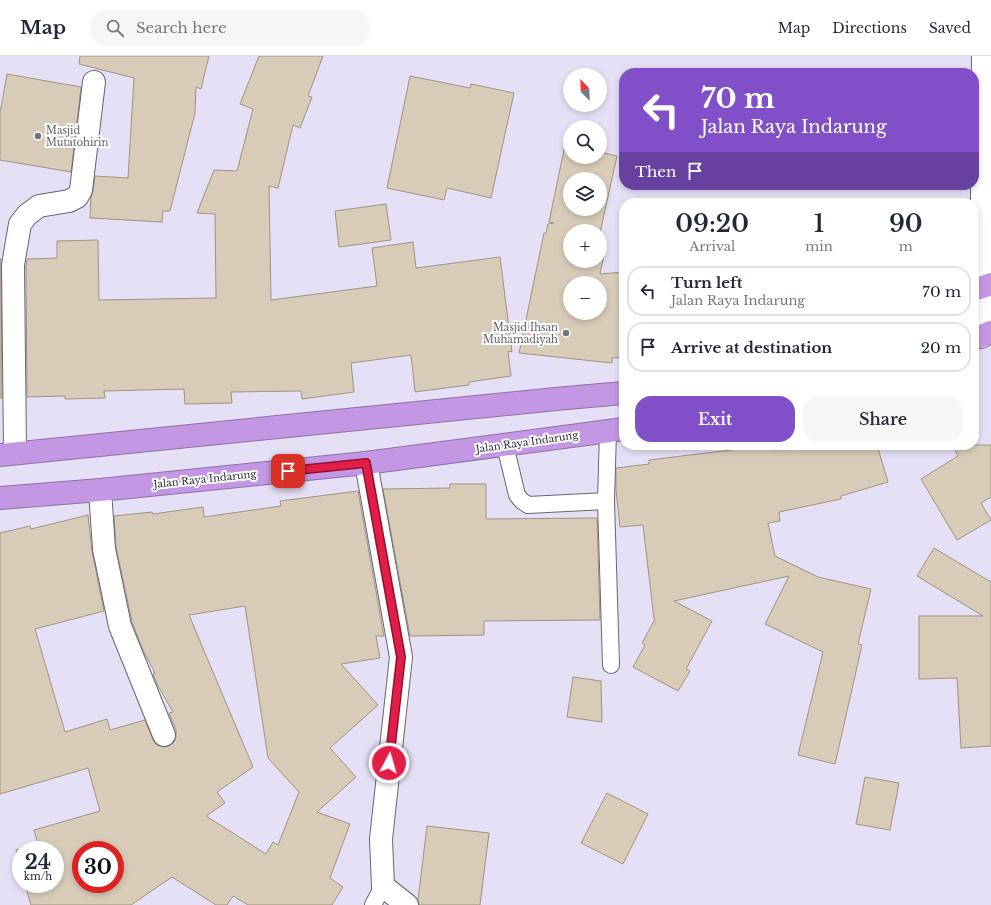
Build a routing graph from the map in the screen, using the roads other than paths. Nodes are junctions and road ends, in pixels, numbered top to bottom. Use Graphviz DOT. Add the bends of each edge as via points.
graph roads {
  1 [pos="983,56"];
  2 [pos="94,82"];
  3 [pos="982,287"];
  4 [pos="982,336"];
  5 [pos="619,393"];
  6 [pos="616,430"];
  7 [pos="505,445"];
  8 [pos="8,454"];
  9 [pos="366,463"];
  10 [pos="100,490"];
  11 [pos="0,498"];
  12 [pos="606,501"];
  13 [pos="611,665"];
  14 [pos="164,735"];
  15 [pos="383,886"];
  16 [pos="373,905"];
  17 [pos="407,905"];
  1 -- 3 [label="street"];
  2 -- 8 [label="street" via="81,190 77,197 70,201 38,206 20,224 13,265"];
  3 -- 4 [label="street"];
  5 -- 8 [label="highway"];
  6 -- 7 [label="highway, Jalan Raya Indarung"];
  6 -- 12 [label="lane"];
  7 -- 9 [label="highway, Jalan Raya Indarung"];
  7 -- 12 [label="lane" via="517,495 528,505"];
  9 -- 10 [label="highway, Jalan Raya Indarung"];
  9 -- 15 [label="street" via="401,657 381,839"];
  10 -- 11 [label="highway, Jalan Raya Indarung"];
  10 -- 14 [label="street" via="104,549 120,626"];
  12 -- 13 [label="lane"];
  15 -- 16 [label="lane"];
  15 -- 17 [label="street"];
}
